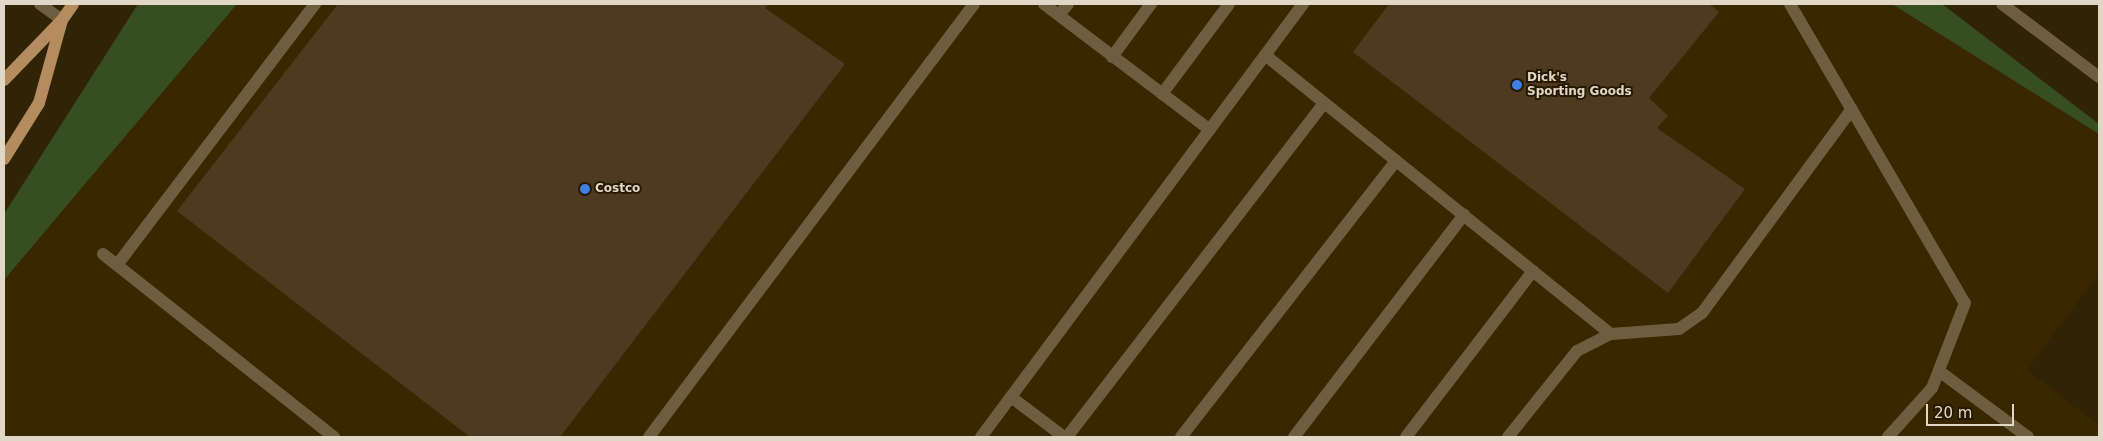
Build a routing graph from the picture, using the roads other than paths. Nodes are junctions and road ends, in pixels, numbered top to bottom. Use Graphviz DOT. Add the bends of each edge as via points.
graph roads {
  1 [pos="40,4"];
  2 [pos="73,4"];
  3 [pos="315,4"];
  4 [pos="1044,4"];
  5 [pos="1068,4"];
  6 [pos="1151,4"];
  7 [pos="1229,4"];
  8 [pos="1303,4"];
  9 [pos="1790,4"];
  10 [pos="2002,4"];
  11 [pos="970,5"];
  12 [pos="1059,16"];
  13 [pos="62,20"];
  14 [pos="1265,55"];
  15 [pos="1112,57"];
  16 [pos="2099,77"];
  17 [pos="4,80"];
  18 [pos="1162,94"];
  19 [pos="1324,103"];
  20 [pos="1852,108"];
  21 [pos="1210,130"];
  22 [pos="4,159"];
  23 [pos="1396,161"];
  24 [pos="1464,215"];
  25 [pos="103,254"];
  26 [pos="117,265"];
  27 [pos="1533,271"];
  28 [pos="1611,334"];
  29 [pos="1939,371"];
  30 [pos="1012,397"];
  31 [pos="334,437"];
  32 [pos="649,437"];
  33 [pos="981,437"];
  34 [pos="1065,437"];
  35 [pos="1181,437"];
  36 [pos="1294,437"];
  37 [pos="1406,437"];
  38 [pos="1508,437"];
  39 [pos="1888,437"];
  40 [pos="2028,437"];
  1 -- 13 [label="street"];
  2 -- 13 [label="main road"];
  3 -- 26 [label="street"];
  4 -- 12 [label="street"];
  5 -- 12 [label="street"];
  6 -- 15 [label="street"];
  7 -- 18 [label="street"];
  8 -- 14 [label="street"];
  9 -- 20 [label="street"];
  10 -- 16 [label="street"];
  11 -- 32 [label="street"];
  12 -- 15 [label="street"];
  13 -- 17 [label="main road"];
  13 -- 22 [label="main road" via="39,104"];
  14 -- 19 [label="street"];
  14 -- 21 [label="street"];
  15 -- 18 [label="street"];
  18 -- 21 [label="street"];
  19 -- 23 [label="street"];
  19 -- 34 [label="street"];
  20 -- 28 [label="street" via="1702,313 1679,329"];
  20 -- 29 [label="street" via="1965,303"];
  21 -- 30 [label="street"];
  23 -- 24 [label="street"];
  23 -- 35 [label="street"];
  24 -- 27 [label="street"];
  24 -- 36 [label="street"];
  25 -- 26 [label="street"];
  26 -- 31 [label="street"];
  27 -- 28 [label="street"];
  27 -- 37 [label="street"];
  28 -- 38 [label="street" via="1577,351"];
  29 -- 39 [label="street" via="1932,388"];
  29 -- 40 [label="street"];
  30 -- 33 [label="street"];
  30 -- 34 [label="street"];
}
